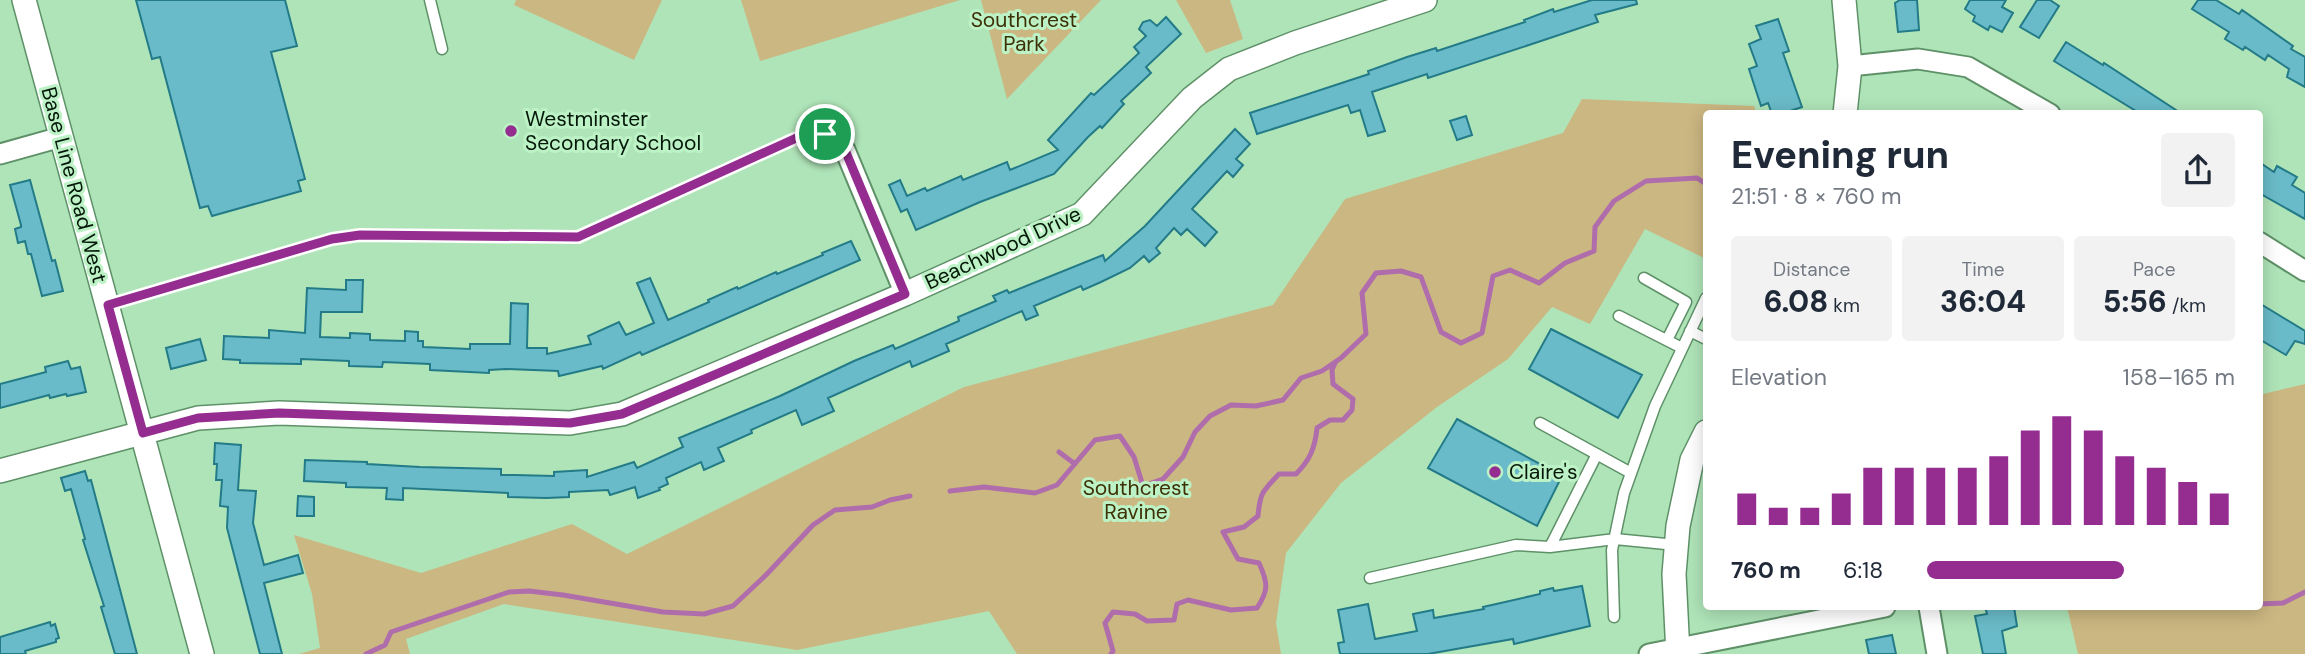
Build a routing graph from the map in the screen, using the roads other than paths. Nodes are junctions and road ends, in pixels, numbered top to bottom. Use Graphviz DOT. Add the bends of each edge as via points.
graph roads {
  1 [pos="24,0"];
  2 [pos="430,0"];
  3 [pos="1425,0"];
  4 [pos="1844,0"];
  5 [pos="442,49"];
  6 [pos="1850,66"];
  7 [pos="1845,110"];
  8 [pos="2043,110"];
  9 [pos="61,137"];
  10 [pos="845,150"];
  11 [pos="0,154"];
  12 [pos="2263,245"];
  13 [pos="2305,271"];
  14 [pos="1644,278"];
  15 [pos="905,294"];
  16 [pos="1703,304"];
  17 [pos="108,305"];
  18 [pos="1619,316"];
  19 [pos="1690,331"];
  20 [pos="1703,337"];
  21 [pos="1667,340"];
  22 [pos="1682,348"];
  23 [pos="1540,423"];
  24 [pos="143,433"];
  25 [pos="1703,438"];
  26 [pos="1597,454"];
  27 [pos="0,471"];
  28 [pos="1631,473"];
  29 [pos="1615,539"];
  30 [pos="1676,545"];
  31 [pos="1550,547"];
  32 [pos="1370,578"];
  33 [pos="1871,610"];
  34 [pos="1930,610"];
  35 [pos="1614,617"];
  36 [pos="1678,651"];
  37 [pos="202,654"];
  38 [pos="1649,654"];
  39 [pos="1937,654"];
  1 -- 9 [label="street, Base Line Road West"];
  2 -- 5 [label="lane"];
  3 -- 15 [label="street, Beachwood Drive" via="1229,68 1192,98 1082,214"];
  4 -- 6 [label="street"];
  6 -- 7 [label="street"];
  6 -- 8 [label="street" via="1918,59 1968,67"];
  9 -- 11 [label="street"];
  9 -- 17 [label="street, Base Line Road West"];
  10 -- 15 [label="street"];
  10 -- 17 [label="lane" via="825,134 803,135 578,237 360,235 332,239"];
  12 -- 13 [label="street"];
  14 -- 21 [label="lane" via="1686,302"];
  15 -- 24 [label="street, Beachwood Drive" via="622,414 570,423 279,413 198,418"];
  16 -- 19 [label="lane"];
  17 -- 24 [label="street, Base Line Road West"];
  18 -- 21 [label="lane"];
  19 -- 20 [label="lane"];
  19 -- 22 [label="lane"];
  21 -- 22 [label="lane"];
  22 -- 28 [label="lane"];
  23 -- 26 [label="lane"];
  24 -- 27 [label="street, Beachwood Drive"];
  24 -- 37 [label="street, Base Line Road West"];
  25 -- 30 [label="street" via="1692,460"];
  26 -- 28 [label="lane"];
  26 -- 31 [label="lane"];
  28 -- 29 [label="lane"];
  29 -- 30 [label="lane"];
  29 -- 31 [label="lane"];
  29 -- 35 [label="lane"];
  30 -- 36 [label="street"];
  31 -- 32 [label="lane" via="1516,545"];
  33 -- 36 [label="street"];
  34 -- 39 [label="street"];
  36 -- 38 [label="street"];
}
